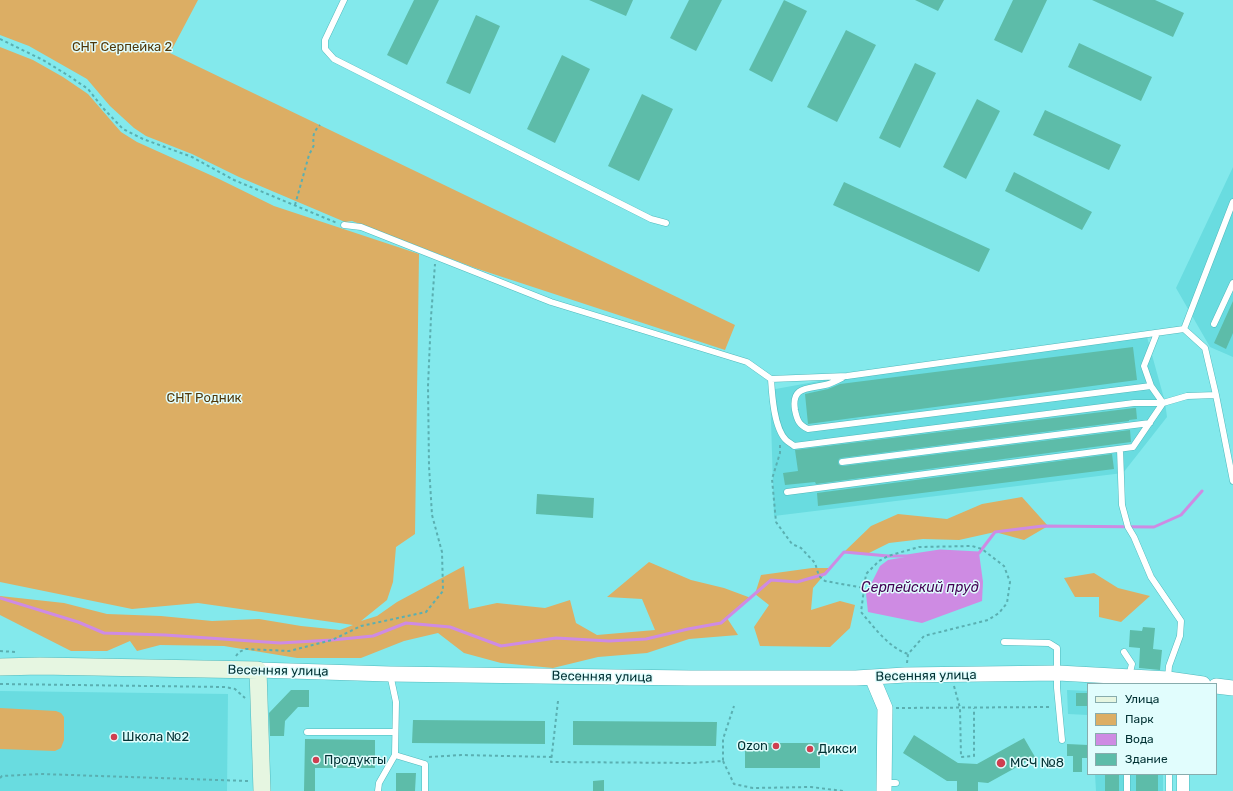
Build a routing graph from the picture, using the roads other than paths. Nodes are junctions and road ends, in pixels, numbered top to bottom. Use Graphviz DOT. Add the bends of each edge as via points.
graph roads {
  1 [pos="344,0"];
  2 [pos="1233,202"];
  3 [pos="666,223"];
  4 [pos="344,225"];
  5 [pos="1233,283"];
  6 [pos="1214,324"];
  7 [pos="1184,329"];
  8 [pos="1157,333"];
  9 [pos="847,376"];
  10 [pos="771,379"];
  11 [pos="1151,386"];
  12 [pos="1216,394"];
  13 [pos="1163,403"];
  14 [pos="1150,423"];
  15 [pos="1120,449"];
  16 [pos="842,462"];
  17 [pos="1233,481"];
  18 [pos="787,492"];
  19 [pos="1004,642"];
  20 [pos="1124,652"];
  21 [pos="0,667"];
  22 [pos="258,670"];
  23 [pos="1058,673"];
  24 [pos="390,674"];
  25 [pos="872,677"];
  26 [pos="1129,680"];
  27 [pos="1175,682"];
  28 [pos="1189,683"];
  29 [pos="1217,686"];
  30 [pos="1233,688"];
  31 [pos="307,732"];
  32 [pos="395,732"];
  33 [pos="1062,740"];
  34 [pos="395,755"];
  35 [pos="1127,775"];
  36 [pos="1169,775"];
  37 [pos="1183,775"];
  38 [pos="262,786"];
  39 [pos="888,786"];
  40 [pos="378,791"];
  41 [pos="425,791"];
  42 [pos="1127,791"];
  43 [pos="1169,791"];
  44 [pos="1183,791"];
  1 -- 3 [label="lane" via="325,40 325,49 334,59 651,219"];
  2 -- 7 [label="lane"];
  4 -- 10 [label="lane" via="361,227 551,302 748,362"];
  5 -- 6 [label="lane"];
  7 -- 8 [label="lane"];
  7 -- 12 [label="lane" via="1205,348"];
  8 -- 9 [label="lane"];
  8 -- 11 [label="lane" via="1144,366"];
  9 -- 10 [label="lane"];
  9 -- 11 [label="lane" via="827,385 803,388 798,393 794,402 801,426 808,429"];
  10 -- 13 [label="lane" via="772,397 781,432 786,441 794,446 1134,403"];
  11 -- 13 [label="lane"];
  12 -- 13 [label="lane" via="1187,396"];
  12 -- 17 [label="lane"];
  13 -- 14 [label="lane"];
  14 -- 15 [label="lane" via="1133,447"];
  14 -- 16 [label="lane"];
  15 -- 18 [label="lane"];
  15 -- 27 [label="lane" via="1122,505 1128,527 1151,577 1181,621 1180,636 1169,666"];
  19 -- 23 [label="lane" via="1049,643 1055,646"];
  20 -- 26 [label="lane" via="1132,664"];
  21 -- 22 [label="main road, Весенняя улица"];
  22 -- 24 [label="street, Весенняя улица"];
  22 -- 38 [label="main road"];
  23 -- 25 [label="street, Весенняя улица"];
  23 -- 26 [label="street, Весенняя улица"];
  23 -- 33 [label="lane"];
  24 -- 25 [label="street, Весенняя улица" via="690,678"];
  24 -- 32 [label="lane" via="396,702"];
  25 -- 39 [label="street" via="885,708"];
  26 -- 27 [label="street, Весенняя улица"];
  27 -- 28 [label="street, Весенняя улица"];
  29 -- 30 [label="street"];
  31 -- 32 [label="lane"];
  32 -- 34 [label="lane"];
  34 -- 40 [label="lane" via="378,783"];
  34 -- 41 [label="lane" via="425,764"];
  35 -- 42 [label="lane"];
  36 -- 43 [label="lane"];
  37 -- 44 [label="street"];
}
